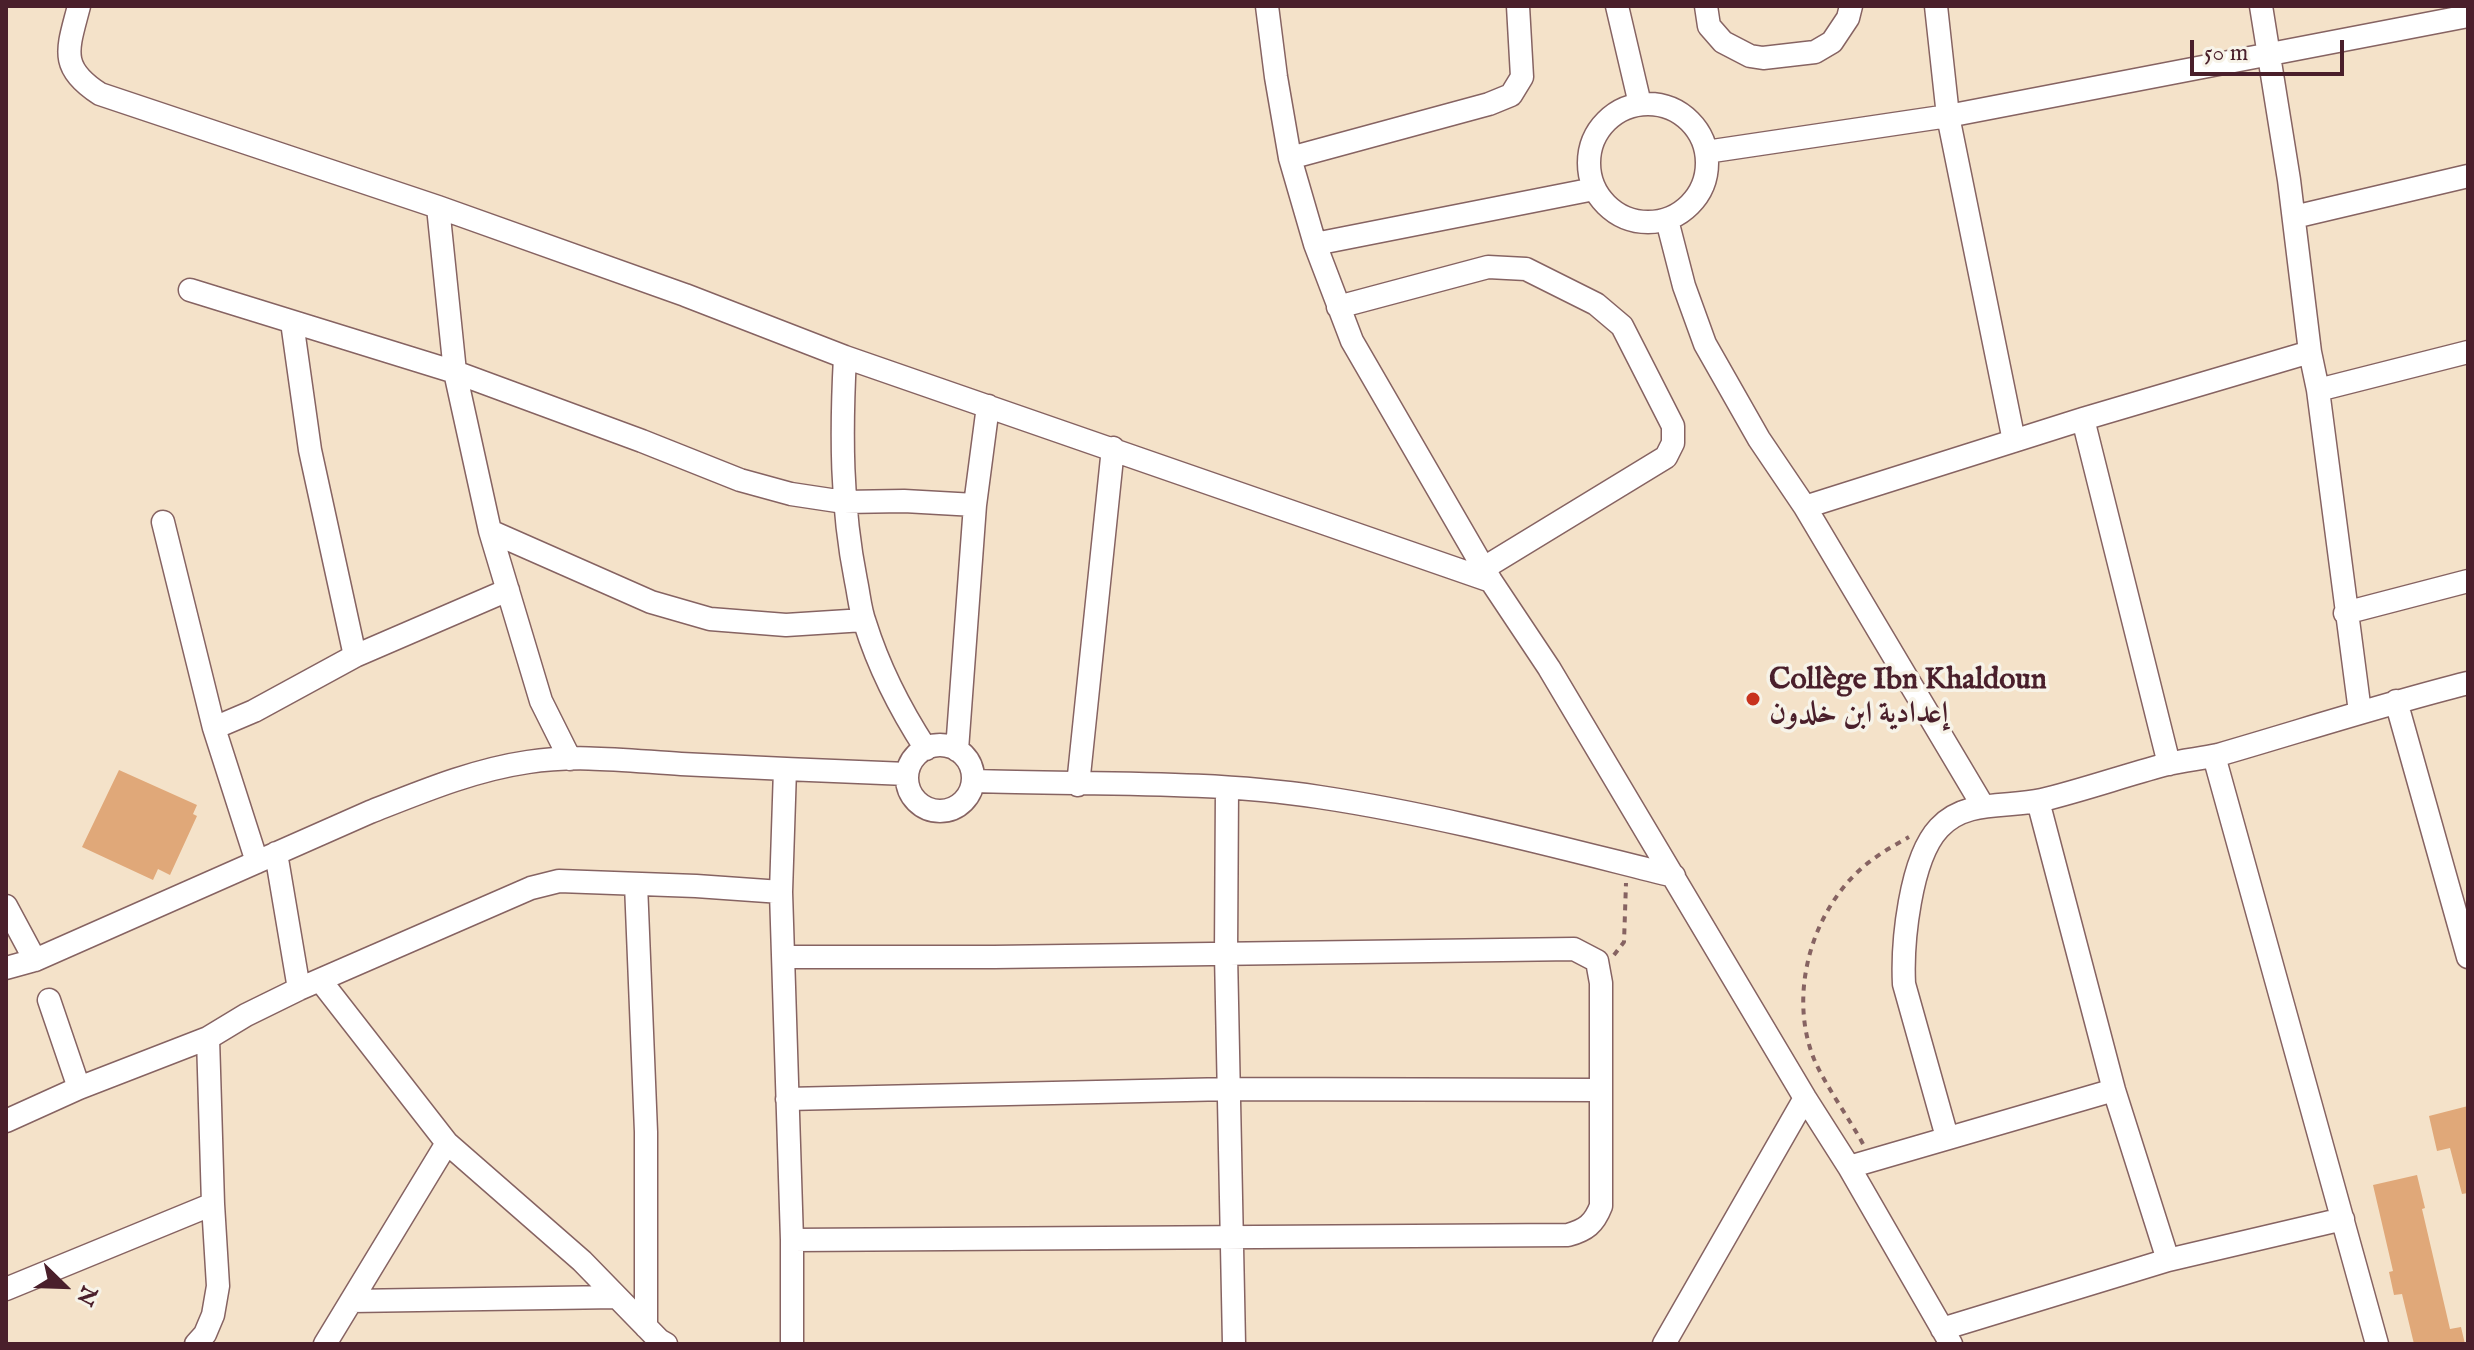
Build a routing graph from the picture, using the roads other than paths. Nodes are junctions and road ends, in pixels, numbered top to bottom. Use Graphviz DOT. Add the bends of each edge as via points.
graph roads {
  1 [pos="79,6"];
  2 [pos="1267,6"];
  3 [pos="1518,6"];
  4 [pos="1617,6"];
  5 [pos="1706,6"];
  6 [pos="1851,6"];
  7 [pos="1936,6"];
  8 [pos="2261,6"];
  9 [pos="2468,16"];
  10 [pos="2406,17"];
  11 [pos="2269,56"];
  12 [pos="1640,104"];
  13 [pos="1948,116"];
  14 [pos="1706,152"];
  15 [pos="1290,158"];
  16 [pos="2468,176"];
  17 [pos="1594,189"];
  18 [pos="438,207"];
  19 [pos="2294,217"];
  20 [pos="1667,220"];
  21 [pos="1315,244"];
  22 [pos="190,290"];
  23 [pos="1338,307"];
  24 [pos="292,322"];
  25 [pos="2310,352"];
  26 [pos="2468,352"];
  27 [pos="845,357"];
  28 [pos="455,372"];
  29 [pos="2318,390"];
  30 [pos="988,406"];
  31 [pos="2083,419"];
  32 [pos="2014,441"];
  33 [pos="1113,448"];
  34 [pos="844,502"];
  35 [pos="975,505"];
  36 [pos="1805,507"];
  37 [pos="163,522"];
  38 [pos="490,531"];
  39 [pos="1488,574"];
  40 [pos="2468,581"];
  41 [pos="508,590"];
  42 [pos="2345,613"];
  43 [pos="864,620"];
  44 [pos="355,656"];
  45 [pos="2468,683"];
  46 [pos="2396,701"];
  47 [pos="2360,712"];
  48 [pos="214,728"];
  49 [pos="926,749"];
  50 [pos="957,750"];
  51 [pos="2214,756"];
  52 [pos="570,759"];
  53 [pos="2169,764"];
  54 [pos="785,769"];
  55 [pos="907,774"];
  56 [pos="974,781"];
  57 [pos="1078,785"];
  58 [pos="1227,788"];
  59 [pos="2038,801"];
  60 [pos="1983,806"];
  61 [pos="266,858"];
  62 [pos="1674,876"];
  63 [pos="636,884"];
  64 [pos="781,892"];
  65 [pos="6,906"];
  66 [pos="1226,954"];
  67 [pos="784,957"];
  68 [pos="2468,957"];
  69 [pos="35,960"];
  70 [pos="6,968"];
  71 [pos="309,985"];
  72 [pos="49,1000"];
  73 [pos="208,1038"];
  74 [pos="79,1088"];
  75 [pos="1230,1089"];
  76 [pos="1601,1090"];
  77 [pos="2114,1090"];
  78 [pos="1805,1098"];
  79 [pos="787,1099"];
  80 [pos="6,1121"];
  81 [pos="1947,1137"];
  82 [pos="447,1143"];
  83 [pos="1849,1167"];
  84 [pos="213,1204"];
  85 [pos="2343,1219"];
  86 [pos="1232,1238"];
  87 [pos="792,1240"];
  88 [pos="2168,1260"];
  89 [pos="6,1289"];
  90 [pos="617,1297"];
  91 [pos="351,1301"];
  92 [pos="646,1327"];
  93 [pos="1946,1337"];
  94 [pos="196,1344"];
  95 [pos="325,1344"];
  96 [pos="666,1344"];
  97 [pos="792,1344"];
  98 [pos="1234,1344"];
  99 [pos="1664,1344"];
  100 [pos="2377,1344"];
  1 -- 18 [label="street" via="68,57 83,84 100,94"];
  2 -- 15 [label="street"];
  3 -- 15 [label="street" via="1522,77 1511,95"];
  4 -- 12 [label="street"];
  5 -- 6 [label="street" via="1709,26 1723,42 1763,58 1824,47 1848,18"];
  7 -- 13 [label="street"];
  8 -- 11 [label="street"];
  9 -- 10 [label="street"];
  10 -- 11 [label="street"];
  11 -- 13 [label="street"];
  11 -- 19 [label="street"];
  12 -- 14 [label="street" via="1662,105 1683,115 1698,131"];
  12 -- 17 [label="street" via="1614,114 1596,135 1589,161"];
  13 -- 14 [label="street"];
  13 -- 32 [label="street"];
  14 -- 20 [label="street" via="1707,173 1699,193"];
  15 -- 21 [label="street"];
  16 -- 19 [label="street"];
  17 -- 20 [label="street" via="1612,211 1639,222"];
  17 -- 21 [label="street"];
  18 -- 27 [label="street"];
  18 -- 28 [label="street"];
  19 -- 25 [label="street"];
  20 -- 36 [label="street" via="1705,344"];
  21 -- 23 [label="street"];
  22 -- 24 [label="street"];
  23 -- 39 [label="street" via="1377,388"];
  23 -- 39 [label="street" via="1488,267 1526,269 1596,304 1622,326 1673,426 1666,457"];
  24 -- 28 [label="street"];
  24 -- 44 [label="street" via="310,450"];
  25 -- 29 [label="street"];
  25 -- 31 [label="street"];
  26 -- 29 [label="street"];
  27 -- 30 [label="street"];
  27 -- 34 [label="street"];
  28 -- 34 [label="street" via="740,480"];
  28 -- 38 [label="street"];
  29 -- 42 [label="street"];
  30 -- 33 [label="street"];
  30 -- 35 [label="street"];
  31 -- 32 [label="street"];
  31 -- 53 [label="street"];
  32 -- 36 [label="street"];
  33 -- 39 [label="street"];
  33 -- 57 [label="street"];
  34 -- 35 [label="street"];
  34 -- 43 [label="street"];
  35 -- 50 [label="street"];
  36 -- 60 [label="street"];
  37 -- 48 [label="street"];
  38 -- 41 [label="street"];
  38 -- 43 [label="street" via="651,602 710,619 786,625"];
  39 -- 62 [label="street"];
  40 -- 42 [label="street"];
  41 -- 44 [label="street"];
  41 -- 52 [label="street" via="541,701"];
  42 -- 47 [label="street"];
  43 -- 49 [label="street" via="883,672"];
  44 -- 48 [label="street"];
  45 -- 46 [label="street"];
  46 -- 47 [label="street"];
  46 -- 68 [label="street"];
  47 -- 51 [label="street"];
  48 -- 61 [label="street"];
  49 -- 50 [label="street" via="936,745"];
  49 -- 55 [label="street"];
  50 -- 56 [label="street" via="971,766"];
  51 -- 53 [label="street"];
  51 -- 85 [label="street"];
  52 -- 54 [label="street"];
  52 -- 61 [label="street" via="528,762 465,778"];
  53 -- 59 [label="street"];
  54 -- 55 [label="street"];
  54 -- 64 [label="street"];
  55 -- 56 [label="street" via="911,795 938,812 959,805"];
  56 -- 57 [label="street"];
  57 -- 58 [label="street"];
  58 -- 62 [label="street" via="1413,814"];
  58 -- 66 [label="street"];
  59 -- 60 [label="street"];
  59 -- 77 [label="street"];
  60 -- 81 [label="street" via="1952,816 1926,845 1903,960 1904,984"];
  61 -- 69 [label="street"];
  61 -- 71 [label="street"];
  62 -- 78 [label="street"];
  63 -- 64 [label="street"];
  63 -- 71 [label="street" via="559,881 531,888"];
  63 -- 92 [label="street" via="646,1132"];
  64 -- 67 [label="street"];
  65 -- 69 [label="street"];
  66 -- 67 [label="street"];
  66 -- 75 [label="street"];
  66 -- 76 [label="street" via="1574,949 1597,961"];
  67 -- 79 [label="street"];
  69 -- 70 [label="street"];
  71 -- 73 [label="street"];
  71 -- 82 [label="street"];
  72 -- 74 [label="street"];
  73 -- 74 [label="street"];
  73 -- 84 [label="street"];
  74 -- 80 [label="street"];
  75 -- 76 [label="street"];
  75 -- 79 [label="street"];
  75 -- 86 [label="street"];
  76 -- 86 [label="street" via="1601,1206 1595,1222 1583,1231"];
  77 -- 81 [label="street"];
  77 -- 88 [label="street"];
  78 -- 83 [label="street"];
  78 -- 99 [label="street"];
  79 -- 87 [label="street"];
  81 -- 83 [label="street"];
  82 -- 90 [label="street"];
  82 -- 91 [label="street"];
  83 -- 93 [label="street"];
  84 -- 89 [label="street"];
  84 -- 94 [label="street" via="218,1286 213,1315"];
  85 -- 88 [label="street"];
  85 -- 100 [label="street"];
  86 -- 87 [label="street"];
  86 -- 98 [label="street"];
  87 -- 97 [label="street"];
  88 -- 93 [label="street"];
  90 -- 91 [label="street"];
  90 -- 92 [label="street"];
  91 -- 95 [label="street"];
  92 -- 96 [label="street"];
}
